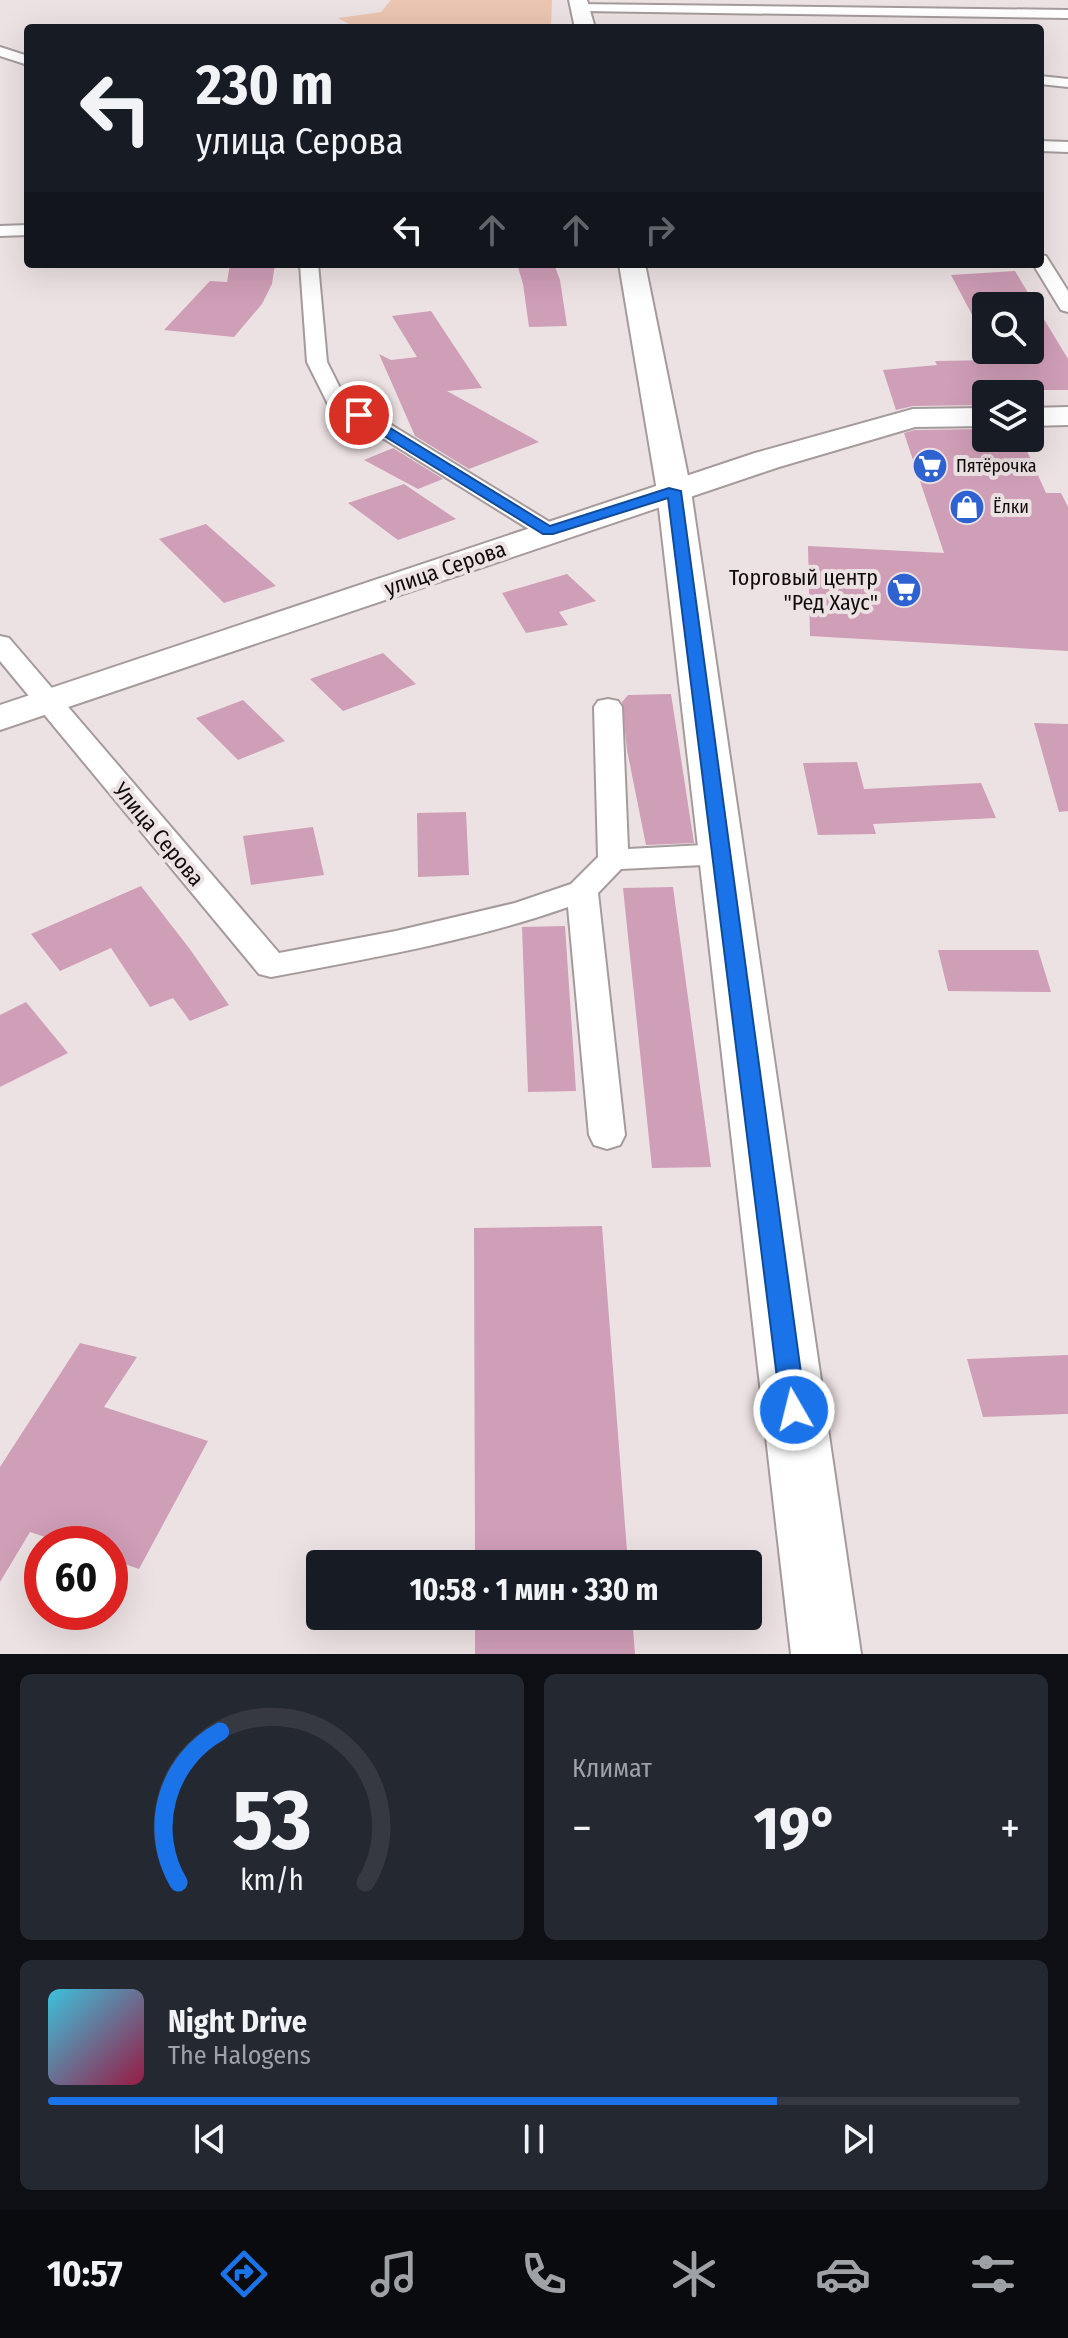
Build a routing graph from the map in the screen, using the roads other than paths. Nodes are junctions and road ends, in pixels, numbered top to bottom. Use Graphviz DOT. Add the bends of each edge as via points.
graph roads {
  1 [pos="580,4"];
  2 [pos="1068,14"];
  3 [pos="584,24"];
  4 [pos="0,51"];
  5 [pos="24,61"];
  6 [pos="24,64"];
  7 [pos="0,71"];
  8 [pos="1044,80"];
  9 [pos="1068,83"];
  10 [pos="1044,146"];
  11 [pos="1068,147"];
  12 [pos="24,230"];
  13 [pos="0,231"];
  14 [pos="1044,267"];
  15 [pos="309,268"];
  16 [pos="633,268"];
  17 [pos="1068,306"];
  18 [pos="1068,416"];
  19 [pos="972,417"];
  20 [pos="1044,417"];
  21 [pos="674,491"];
  22 [pos="548,531"];
  23 [pos="0,644"];
  24 [pos="47,702"];
  25 [pos="608,707"];
  26 [pos="0,718"];
  27 [pos="724,854"];
  28 [pos="613,860"];
  29 [pos="582,891"];
  30 [pos="607,1135"];
  31 [pos="826,1654"];
  1 -- 2 [label="street"];
  1 -- 3 [label="main road"];
  4 -- 5 [label="street"];
  6 -- 7 [label="street"];
  8 -- 9 [label="street"];
  10 -- 11 [label="street"];
  12 -- 13 [label="street"];
  14 -- 17 [label="street"];
  15 -- 22 [label="street" via="317,362 335,400"];
  16 -- 21 [label="main road"];
  18 -- 20 [label="main road"];
  19 -- 21 [label="main road, улица Серова" via="913,418"];
  21 -- 22 [label="main road, улица Серова"];
  21 -- 27 [label="main road"];
  22 -- 24 [label="main road, улица Серова"];
  23 -- 24 [label="street, Улица Серова"];
  24 -- 26 [label="main road, улица Серова"];
  24 -- 29 [label="street, Улица Серова" via="271,966 494,919"];
  25 -- 28 [label="street"];
  27 -- 28 [label="street"];
  27 -- 31 [label="main road"];
  28 -- 29 [label="street"];
  29 -- 30 [label="street"];
}
